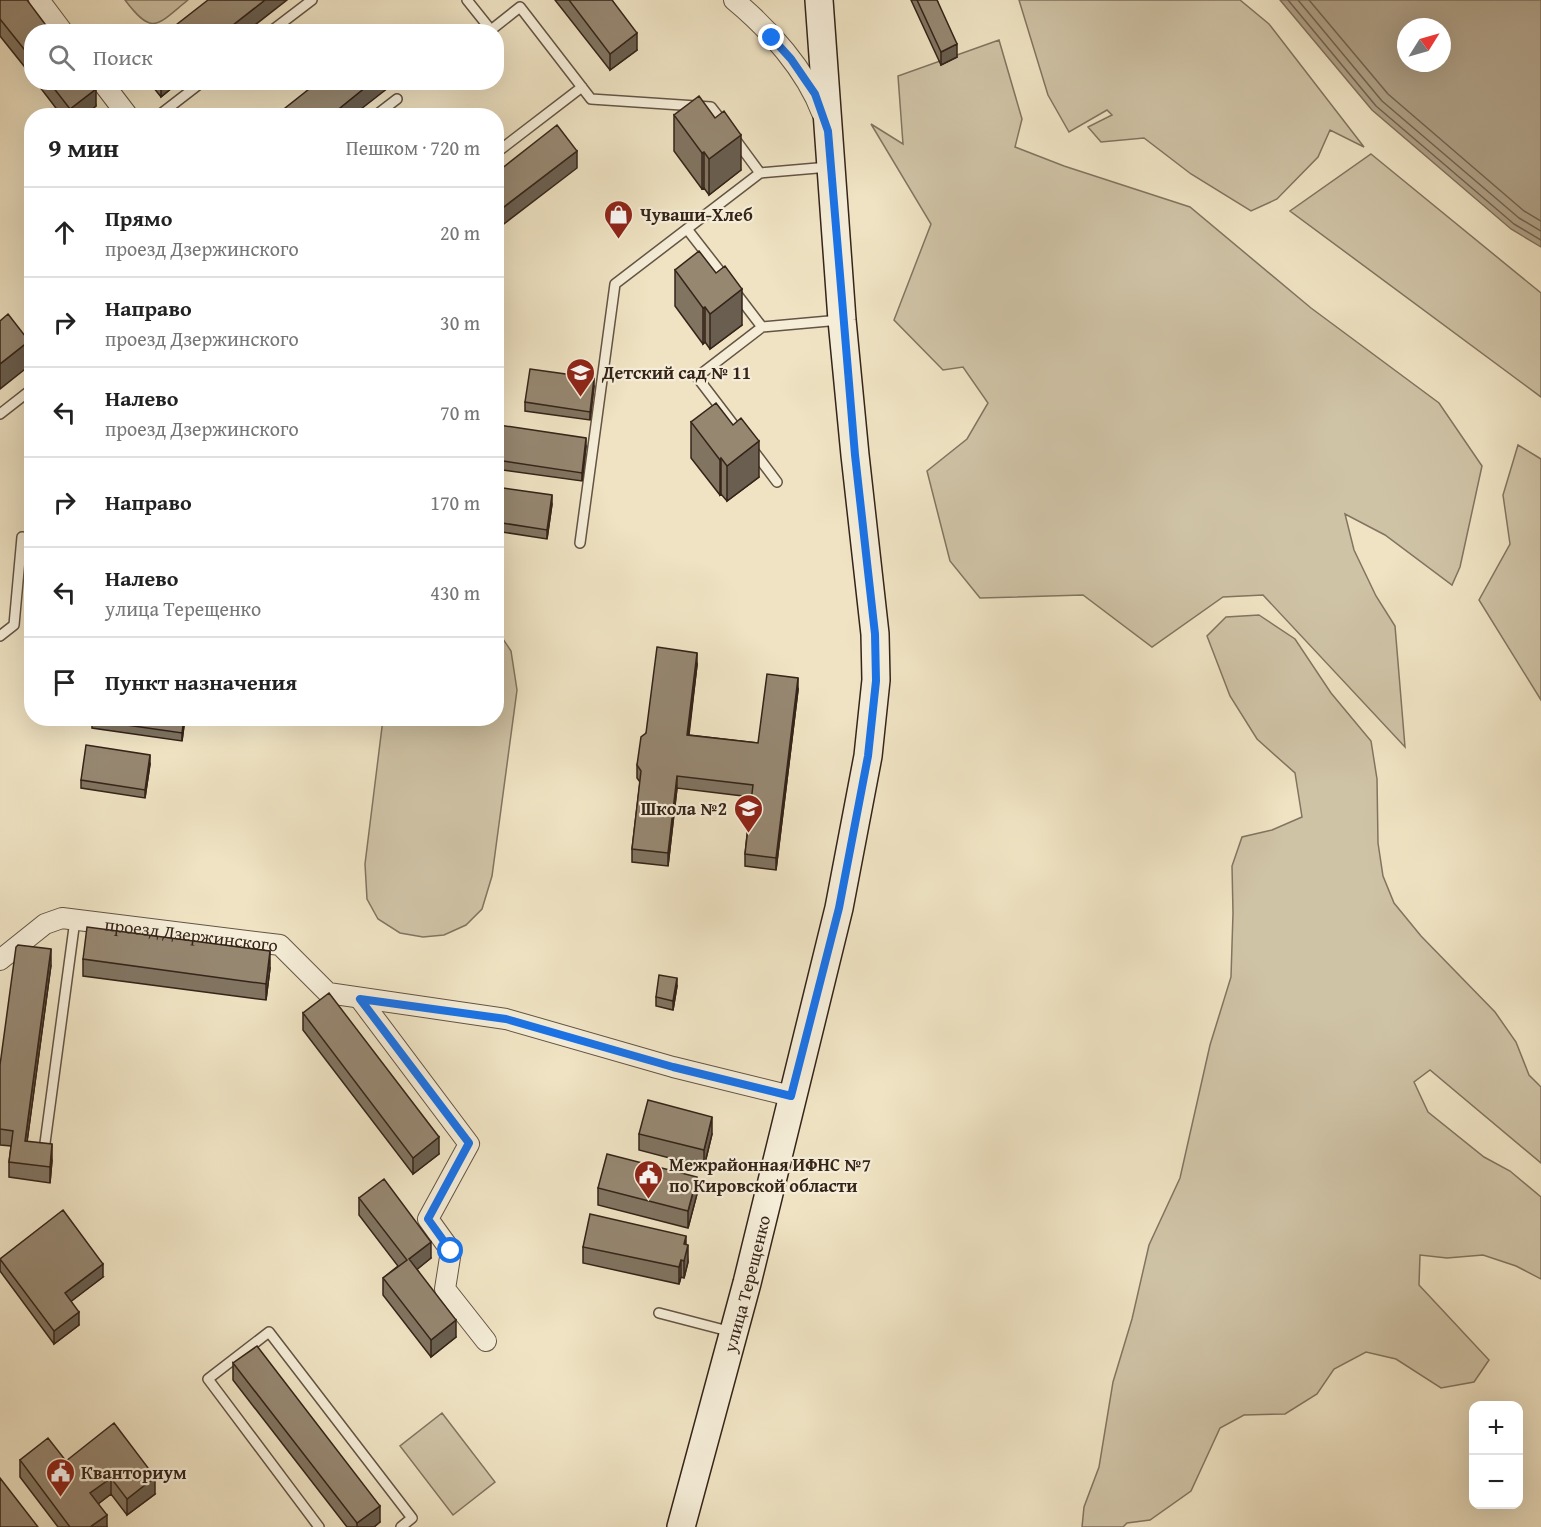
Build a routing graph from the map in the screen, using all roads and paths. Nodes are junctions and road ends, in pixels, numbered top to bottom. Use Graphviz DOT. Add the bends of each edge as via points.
graph roads {
  1 [pos="39,0"];
  2 [pos="312,0"];
  3 [pos="467,0"];
  4 [pos="734,0"];
  5 [pos="819,0"];
  6 [pos="57,24"];
  7 [pos="280,24"];
  8 [pos="486,24"];
  9 [pos="499,24"];
  10 [pos="582,87"];
  11 [pos="108,90"];
  12 [pos="192,90"];
  13 [pos="397,99"];
  14 [pos="122,108"];
  15 [pos="169,108"];
  16 [pos="385,108"];
  17 [pos="828,131"];
  18 [pos="504,147"];
  19 [pos="831,167"];
  20 [pos="760,173"];
  21 [pos="687,229"];
  22 [pos="842,320"];
  23 [pos="762,327"];
  24 [pos="24,395"];
  25 [pos="0,414"];
  26 [pos="777,482"];
  27 [pos="24,537"];
  28 [pos="580,543"];
  29 [pos="0,636"];
  30 [pos="75,920"];
  31 [pos="0,960"];
  32 [pos="360,999"];
  33 [pos="791,1096"];
  34 [pos="45,1143"];
  35 [pos="658,1313"];
  36 [pos="734,1332"];
  37 [pos="486,1341"];
  38 [pos="320,1527"];
  39 [pos="401,1527"];
  40 [pos="681,1527"];
  1 -- 6 [label="street"];
  2 -- 7 [label="lane"];
  3 -- 8 [label="lane"];
  4 -- 17 [label="street, улица Терещенко" via="805,77"];
  5 -- 17 [label="street"];
  9 -- 10 [label="lane" via="520,7"];
  10 -- 18 [label="lane"];
  10 -- 20 [label="lane" via="591,99 711,107"];
  11 -- 14 [label="street"];
  12 -- 15 [label="lane"];
  13 -- 16 [label="lane"];
  17 -- 19 [label="street, улица Терещенко"];
  19 -- 20 [label="lane"];
  19 -- 22 [label="street, улица Терещенко"];
  20 -- 21 [label="lane"];
  21 -- 23 [label="lane"];
  21 -- 28 [label="lane" via="615,284"];
  22 -- 23 [label="lane"];
  22 -- 33 [label="street, улица Терещенко" via="875,634 876,681 867,766 839,908"];
  23 -- 26 [label="lane" via="697,377"];
  24 -- 25 [label="lane"];
  27 -- 29 [label="lane" via="14,625"];
  30 -- 31 [label="street, проезд Дзержинского" via="62,918 45,924"];
  30 -- 32 [label="street, проезд Дзержинского" via="280,945 328,993"];
  30 -- 34 [label="lane"];
  32 -- 33 [label="street, проезд Дзержинского" via="506,1019"];
  32 -- 37 [label="street" via="469,1143 428,1219 451,1251 445,1288"];
  33 -- 36 [label="street, улица Терещенко"];
  35 -- 36 [label="lane"];
  36 -- 40 [label="street, улица Терещенко"];
  38 -- 39 [label="lane" via="208,1379 269,1332 412,1518"];
}
